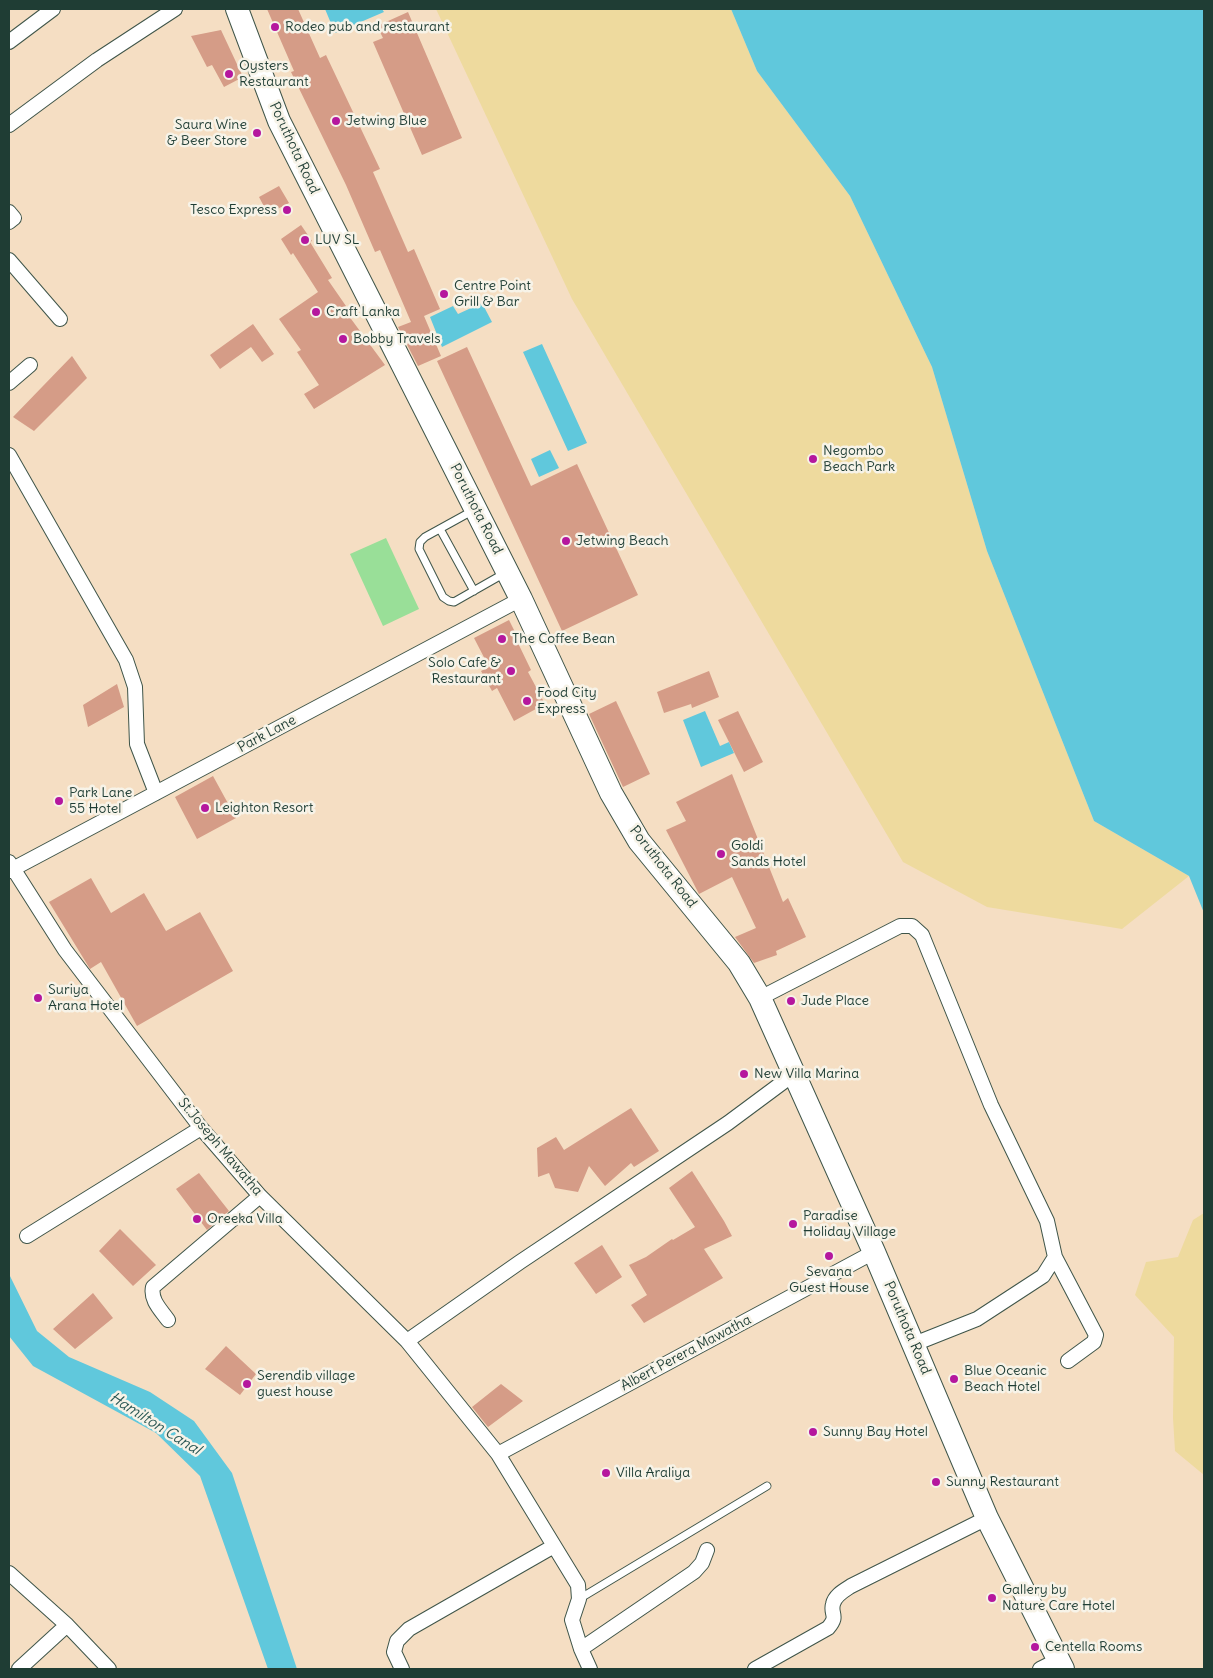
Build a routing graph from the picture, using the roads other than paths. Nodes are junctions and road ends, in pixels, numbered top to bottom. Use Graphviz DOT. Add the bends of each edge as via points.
graph roads {
  1 [pos="53,9"];
  2 [pos="175,9"];
  3 [pos="237,9"];
  4 [pos="9,42"];
  5 [pos="9,125"];
  6 [pos="9,212"];
  7 [pos="9,222"];
  8 [pos="9,260"];
  9 [pos="60,319"];
  10 [pos="30,366"];
  11 [pos="9,383"];
  12 [pos="9,455"];
  13 [pos="476,509"];
  14 [pos="440,528"];
  15 [pos="507,571"];
  16 [pos="474,591"];
  17 [pos="521,599"];
  18 [pos="156,793"];
  19 [pos="10,867"];
  20 [pos="760,998"];
  21 [pos="794,1074"];
  22 [pos="201,1128"];
  23 [pos="260,1196"];
  24 [pos="27,1236"];
  25 [pos="874,1252"];
  26 [pos="1055,1257"];
  27 [pos="168,1320"];
  28 [pos="407,1341"];
  29 [pos="914,1344"];
  30 [pos="1068,1361"];
  31 [pos="498,1454"];
  32 [pos="767,1486"];
  33 [pos="987,1518"];
  34 [pos="554,1546"];
  35 [pos="707,1550"];
  36 [pos="9,1573"];
  37 [pos="579,1599"];
  38 [pos="67,1625"];
  39 [pos="581,1649"];
  40 [pos="1054,1666"];
  41 [pos="19,1669"];
  42 [pos="109,1669"];
  43 [pos="402,1669"];
  44 [pos="590,1669"];
  45 [pos="755,1669"];
  1 -- 4 [label="street"];
  2 -- 5 [label="street" via="97,60"];
  3 -- 13 [label="main road, Poruthota Road" via="279,121"];
  6 -- 7 [label="street" via="14,218"];
  8 -- 9 [label="street"];
  10 -- 11 [label="street"];
  12 -- 18 [label="street" via="126,660 135,687 137,744"];
  13 -- 14 [label="lane"];
  13 -- 15 [label="main road, Poruthota Road"];
  14 -- 16 [label="lane"];
  14 -- 16 [label="lane" via="425,537 419,548 443,597 454,602"];
  15 -- 16 [label="lane"];
  15 -- 17 [label="main road, Poruthota Road"];
  17 -- 18 [label="street, Park Lane"];
  17 -- 20 [label="main road, Poruthota Road" via="610,793 634,833 739,963"];
  18 -- 19 [label="street, Park Lane"];
  19 -- 22 [label="street, St.Joseph Mawatha" via="65,950"];
  20 -- 21 [label="main road, Poruthota Road"];
  20 -- 26 [label="street" via="900,926 912,926 922,935 991,1105 1047,1220"];
  21 -- 25 [label="main road, Poruthota Road"];
  21 -- 28 [label="street" via="728,1123"];
  22 -- 23 [label="street, St.Joseph Mawatha"];
  22 -- 24 [label="street"];
  23 -- 27 [label="street" via="153,1287 154,1300"];
  23 -- 28 [label="street, St.Joseph Mawatha"];
  25 -- 29 [label="main road, Poruthota Road"];
  25 -- 31 [label="street, Albert Perera Mawatha"];
  26 -- 29 [label="street" via="1043,1276 977,1320"];
  26 -- 30 [label="street" via="1096,1336 1094,1342"];
  28 -- 31 [label="street, St.Joseph Mawatha"];
  29 -- 33 [label="main road, Poruthota Road"];
  31 -- 34 [label="street, St.Joseph Mawatha"];
  32 -- 37 [label="lane"];
  33 -- 40 [label="main road, Poruthota Road"];
  33 -- 45 [label="street" via="851,1586 832,1604 834,1616 828,1628"];
  34 -- 37 [label="street, St.Joseph Mawatha" via="578,1585"];
  34 -- 43 [label="street" via="409,1629 397,1640 394,1652"];
  35 -- 39 [label="street" via="694,1572"];
  36 -- 38 [label="street"];
  37 -- 39 [label="street" via="572,1620"];
  38 -- 41 [label="street"];
  38 -- 42 [label="street"];
  39 -- 44 [label="street"];
}
